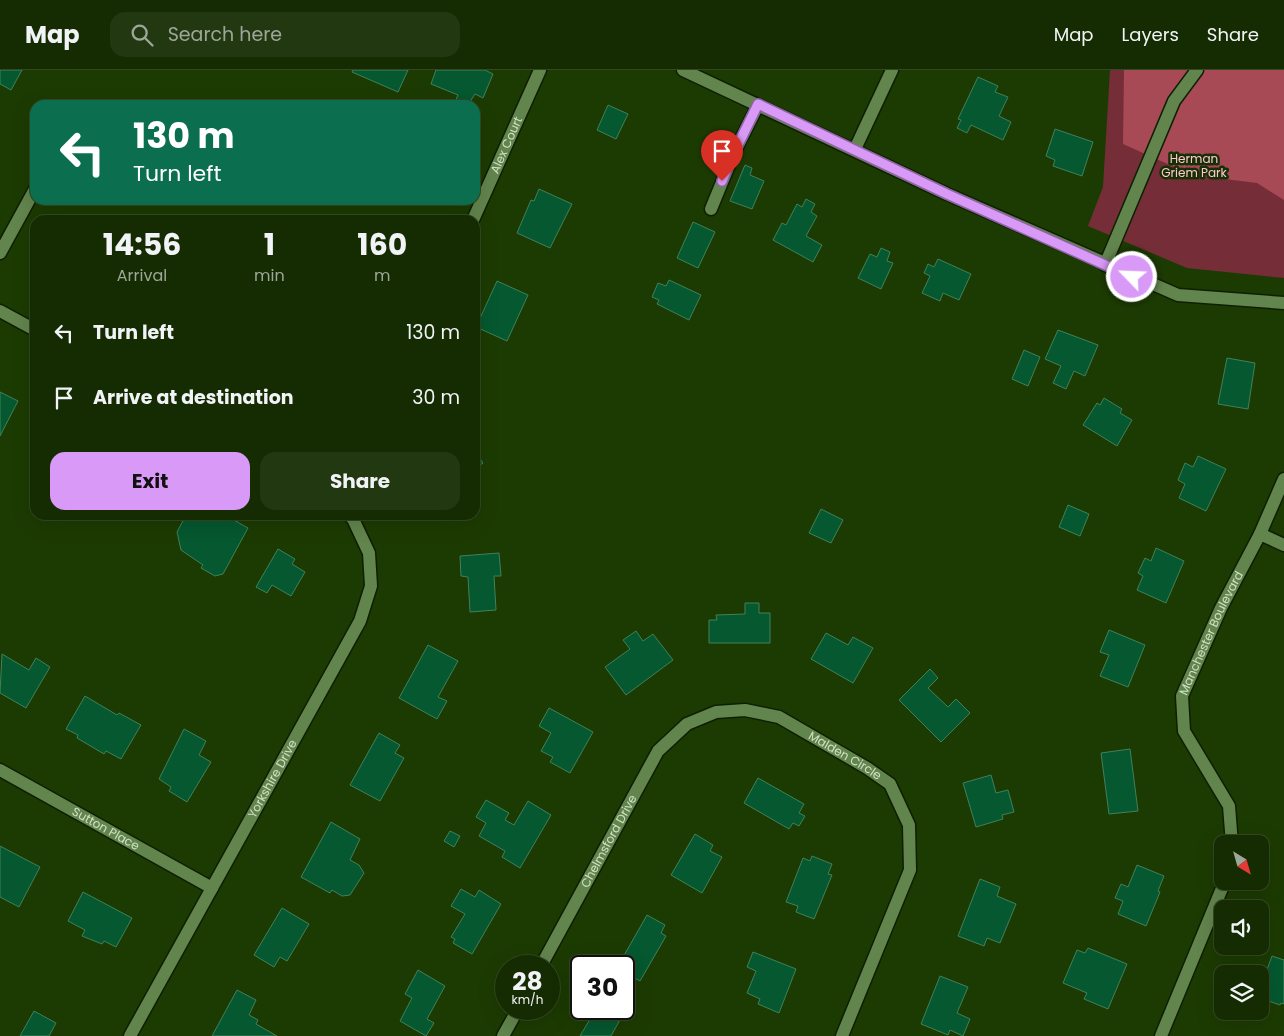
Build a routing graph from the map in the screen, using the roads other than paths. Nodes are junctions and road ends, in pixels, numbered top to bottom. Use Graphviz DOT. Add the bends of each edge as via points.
graph roads {
  1 [pos="540,70"];
  2 [pos="683,70"];
  3 [pos="892,70"];
  4 [pos="1197,70"];
  5 [pos="758,104"];
  6 [pos="855,149"];
  7 [pos="30,198"];
  8 [pos="480,204"];
  9 [pos="712,209"];
  10 [pos="0,253"];
  11 [pos="1105,265"];
  12 [pos="1284,303"];
  13 [pos="0,311"];
  14 [pos="30,327"];
  15 [pos="1284,479"];
  16 [pos="353,520"];
  17 [pos="1260,534"];
  18 [pos="1284,545"];
  19 [pos="686,724"];
  20 [pos="0,770"];
  21 [pos="1232,835"];
  22 [pos="212,888"];
  23 [pos="1221,890"];
  24 [pos="547,955"];
  25 [pos="512,1020"];
  26 [pos="130,1036"];
  27 [pos="503,1036"];
  28 [pos="842,1036"];
  29 [pos="1162,1036"];
  1 -- 8 [label="street, Alex Court"];
  2 -- 5 [label="street"];
  3 -- 6 [label="street"];
  4 -- 11 [label="street" via="1174,101"];
  5 -- 6 [label="street"];
  5 -- 9 [label="street"];
  6 -- 11 [label="street"];
  7 -- 10 [label="street"];
  11 -- 12 [label="street" via="1178,295"];
  13 -- 14 [label="street"];
  15 -- 17 [label="street, Manchester Boulevard"];
  16 -- 22 [label="street, Yorkshire Drive" via="369,553 371,586 360,621"];
  17 -- 18 [label="street"];
  17 -- 21 [label="street, Manchester Boulevard" via="1221,608 1182,696 1184,731 1230,806"];
  19 -- 24 [label="street, Chelmsford Drive" via="658,752"];
  19 -- 28 [label="street, Malden Circle" via="716,712 745,710 779,717 890,784 909,825 910,870"];
  20 -- 22 [label="street, Sutton Place"];
  22 -- 26 [label="street, Yorkshire Drive"];
  23 -- 29 [label="street"];
  25 -- 27 [label="street"];
}
